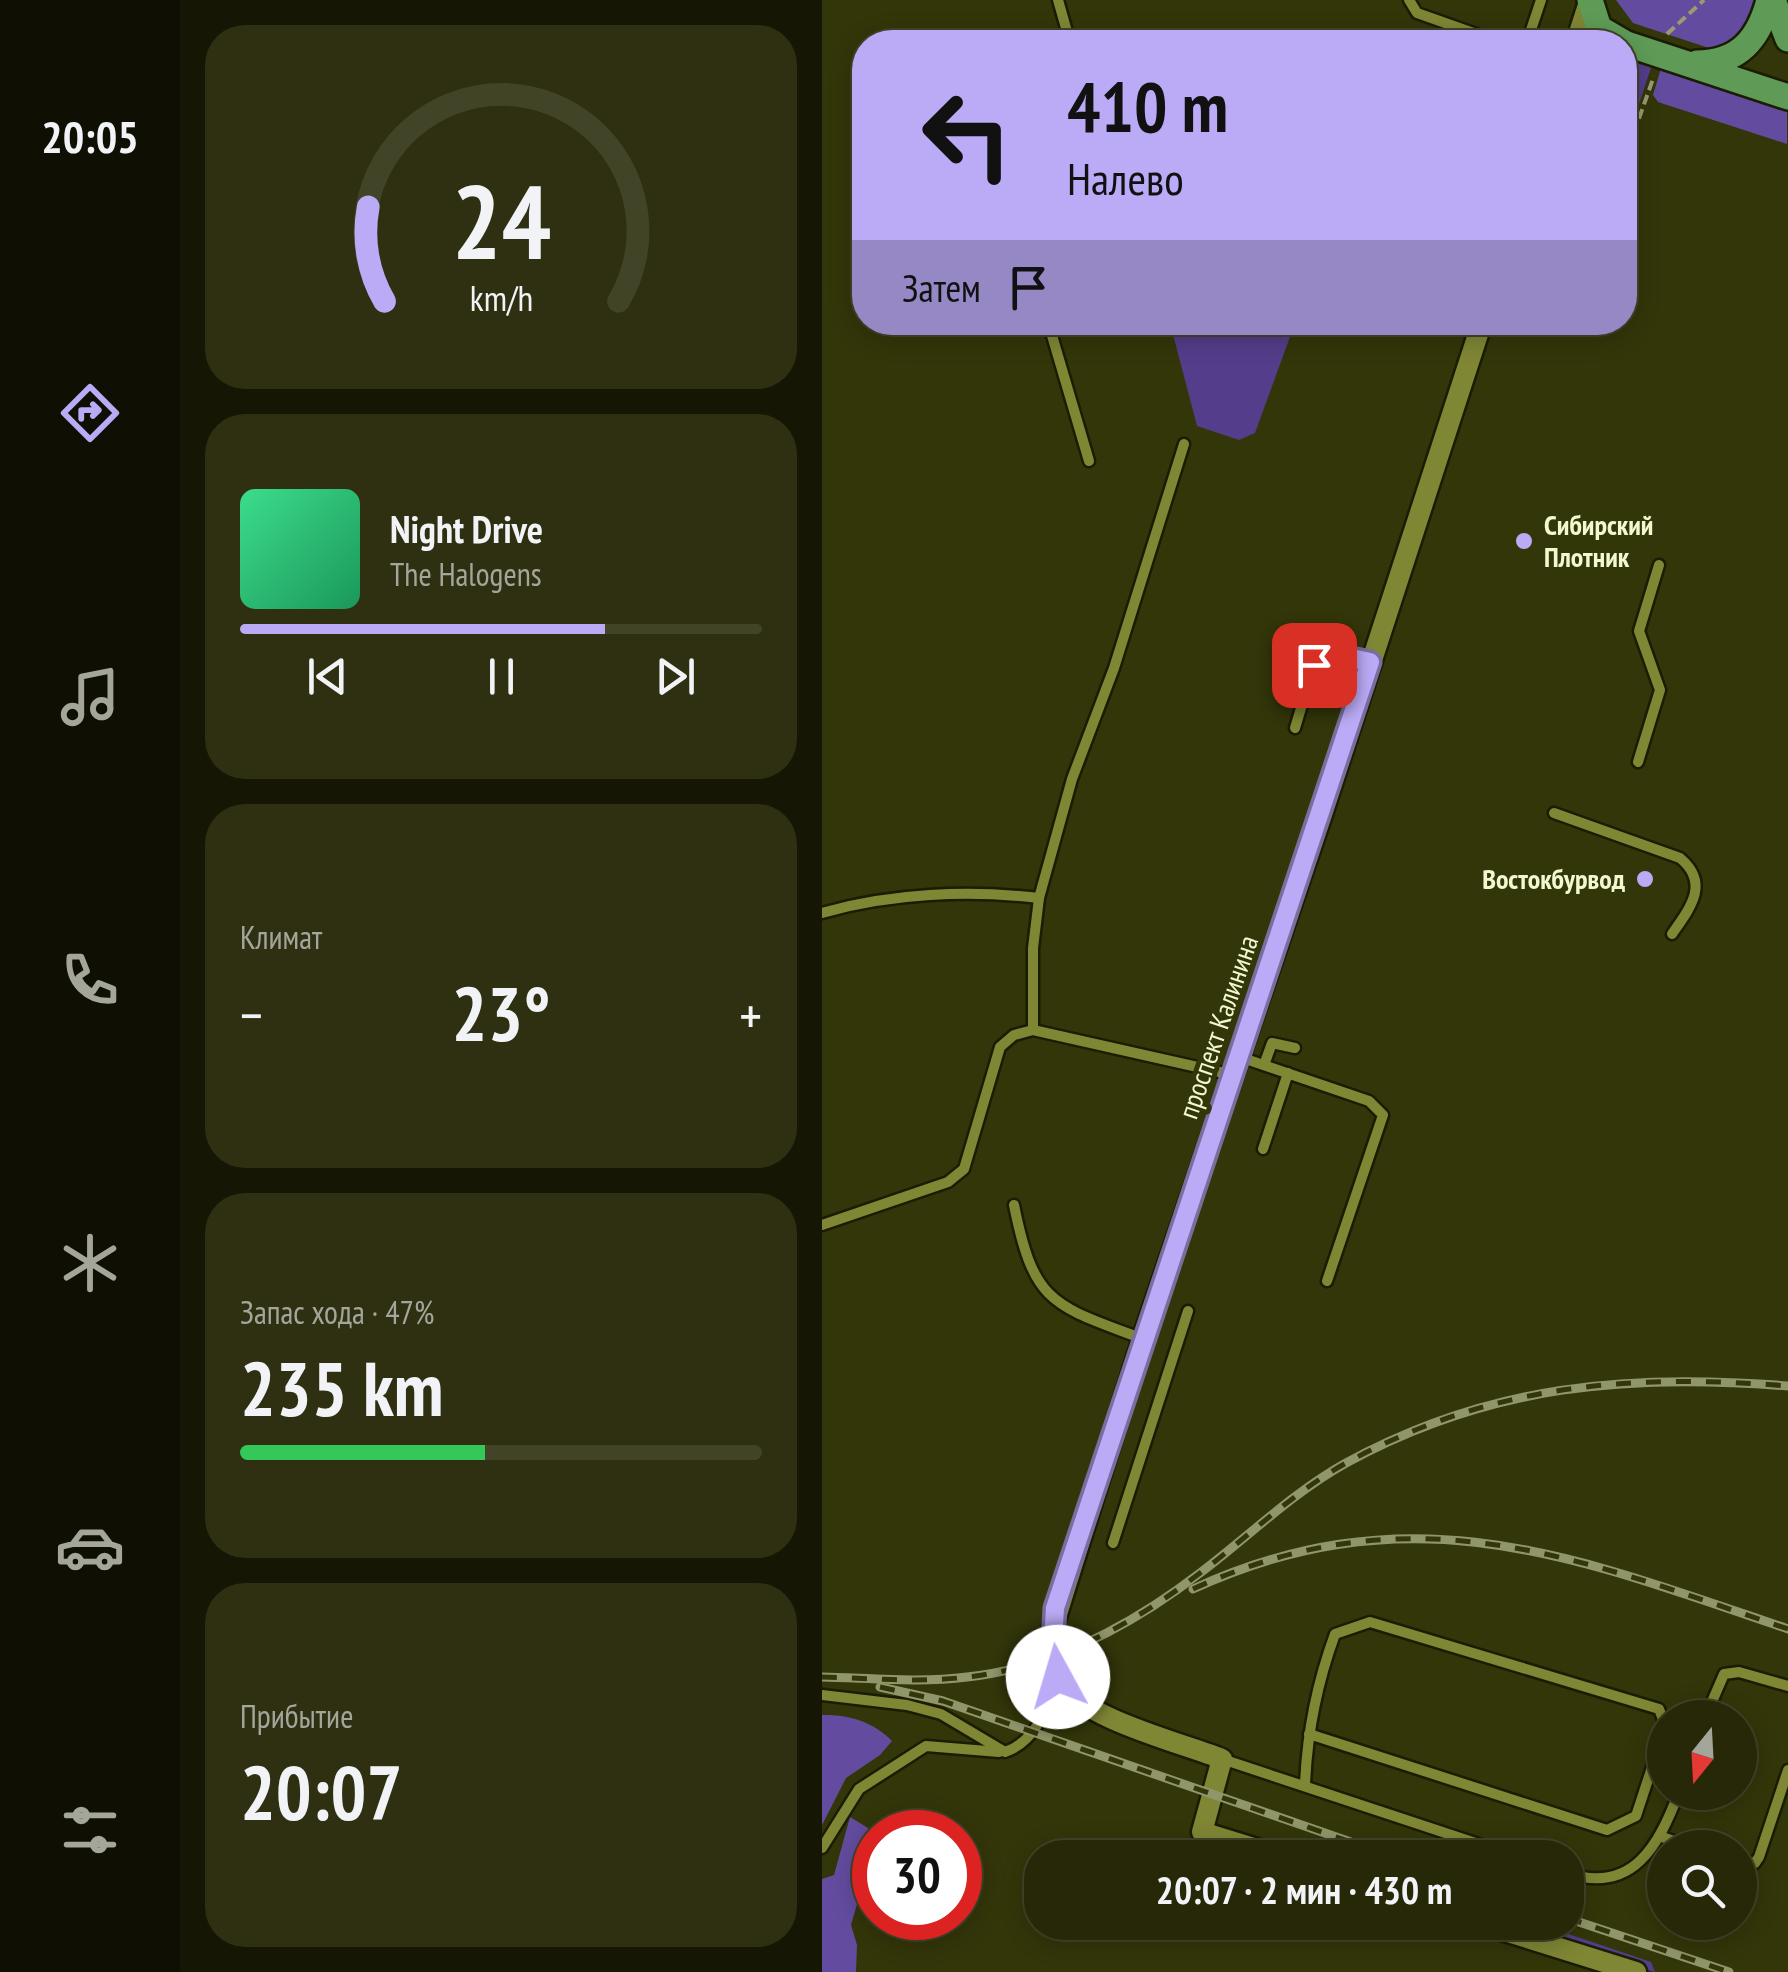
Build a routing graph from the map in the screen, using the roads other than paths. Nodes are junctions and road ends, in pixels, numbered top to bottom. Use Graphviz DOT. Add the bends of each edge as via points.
graph roads {
  1 [pos="1058,0"];
  2 [pos="1409,0"];
  3 [pos="1541,0"];
  4 [pos="1771,0"];
  5 [pos="1590,1"];
  6 [pos="1067,30"];
  7 [pos="1464,30"];
  8 [pos="1531,30"];
  9 [pos="1580,30"];
  10 [pos="1602,30"];
  11 [pos="1788,39"];
  12 [pos="1637,47"];
  13 [pos="1687,64"];
  14 [pos="1788,98"];
  15 [pos="1052,335"];
  16 [pos="1478,335"];
  17 [pos="1184,444"];
  18 [pos="1089,461"];
  19 [pos="1660,565"];
  20 [pos="1370,662"];
  21 [pos="1295,728"];
  22 [pos="1638,762"];
  23 [pos="1554,813"];
  24 [pos="1039,898"];
  25 [pos="822,913"];
  26 [pos="1672,934"];
  27 [pos="1033,1030"];
  28 [pos="1295,1048"];
  29 [pos="1237,1066"];
  30 [pos="1264,1066"];
  31 [pos="1288,1073"];
  32 [pos="1263,1150"];
  33 [pos="1014,1206"];
  34 [pos="822,1224"];
  35 [pos="1326,1281"];
  36 [pos="1188,1311"];
  37 [pos="1143,1340"];
  38 [pos="1114,1543"];
  39 [pos="1064,1685"];
  40 [pos="1788,1686"];
  41 [pos="822,1696"];
  42 [pos="1713,1700"];
  43 [pos="1647,1706"];
  44 [pos="1308,1734"];
  45 [pos="1005,1752"];
  46 [pos="1222,1759"];
  47 [pos="1788,1770"];
  48 [pos="1647,1783"];
  49 [pos="1305,1785"];
  50 [pos="1228,1840"];
  51 [pos="1468,1840"];
  52 [pos="822,1848"];
  53 [pos="1647,1855"];
  54 [pos="1757,1860"];
  55 [pos="1584,1875"];
  56 [pos="1534,1940"];
  57 [pos="1636,1972"];
  1 -- 6 [label="lane"];
  2 -- 7 [label="lane" via="1416,13"];
  3 -- 8 [label="lane"];
  4 -- 11 [label="main road"];
  4 -- 13 [label="main road" via="1752,39 1733,59"];
  5 -- 9 [label="street"];
  5 -- 10 [label="main road"];
  12 -- 13 [label="main road"];
  13 -- 14 [label="main road"];
  15 -- 18 [label="lane"];
  16 -- 20 [label="street, проспект Калинина"];
  17 -- 24 [label="lane"];
  19 -- 22 [label="lane" via="1639,631 1660,690"];
  20 -- 21 [label="lane" via="1328,653 1314,665"];
  20 -- 29 [label="street, проспект Калинина"];
  23 -- 26 [label="lane" via="1680,858 1694,870 1698,886"];
  24 -- 25 [label="lane" via="910,898"];
  24 -- 27 [label="lane"];
  27 -- 29 [label="lane"];
  27 -- 34 [label="lane" via="1000,1047 964,1169 948,1182"];
  28 -- 30 [label="lane" via="1272,1043"];
  29 -- 30 [label="lane"];
  29 -- 37 [label="street, проспект Калинина"];
  30 -- 31 [label="lane"];
  31 -- 32 [label="lane"];
  31 -- 35 [label="lane" via="1369,1101 1383,1115"];
  33 -- 37 [label="lane" via="1024,1253 1043,1291 1081,1316"];
  36 -- 38 [label="lane"];
  37 -- 39 [label="street, проспект Калинина" via="1055,1608 1052,1658"];
  39 -- 45 [label="lane" via="1034,1732"];
  39 -- 46 [label="street" via="1105,1715"];
  40 -- 42 [label="lane" via="1724,1674"];
  41 -- 45 [label="lane" via="940,1714"];
  43 -- 44 [label="lane" via="1370,1622 1335,1634"];
  44 -- 48 [label="lane" via="1607,1830 1636,1816"];
  44 -- 49 [label="lane"];
  45 -- 52 [label="lane" via="926,1746 859,1789"];
  46 -- 49 [label="lane"];
  46 -- 50 [label="street" via="1202,1832"];
  47 -- 54 [label="lane"];
  49 -- 51 [label="lane"];
  53 -- 55 [label="lane" via="1610,1878"];
  56 -- 57 [label="street"];
}
